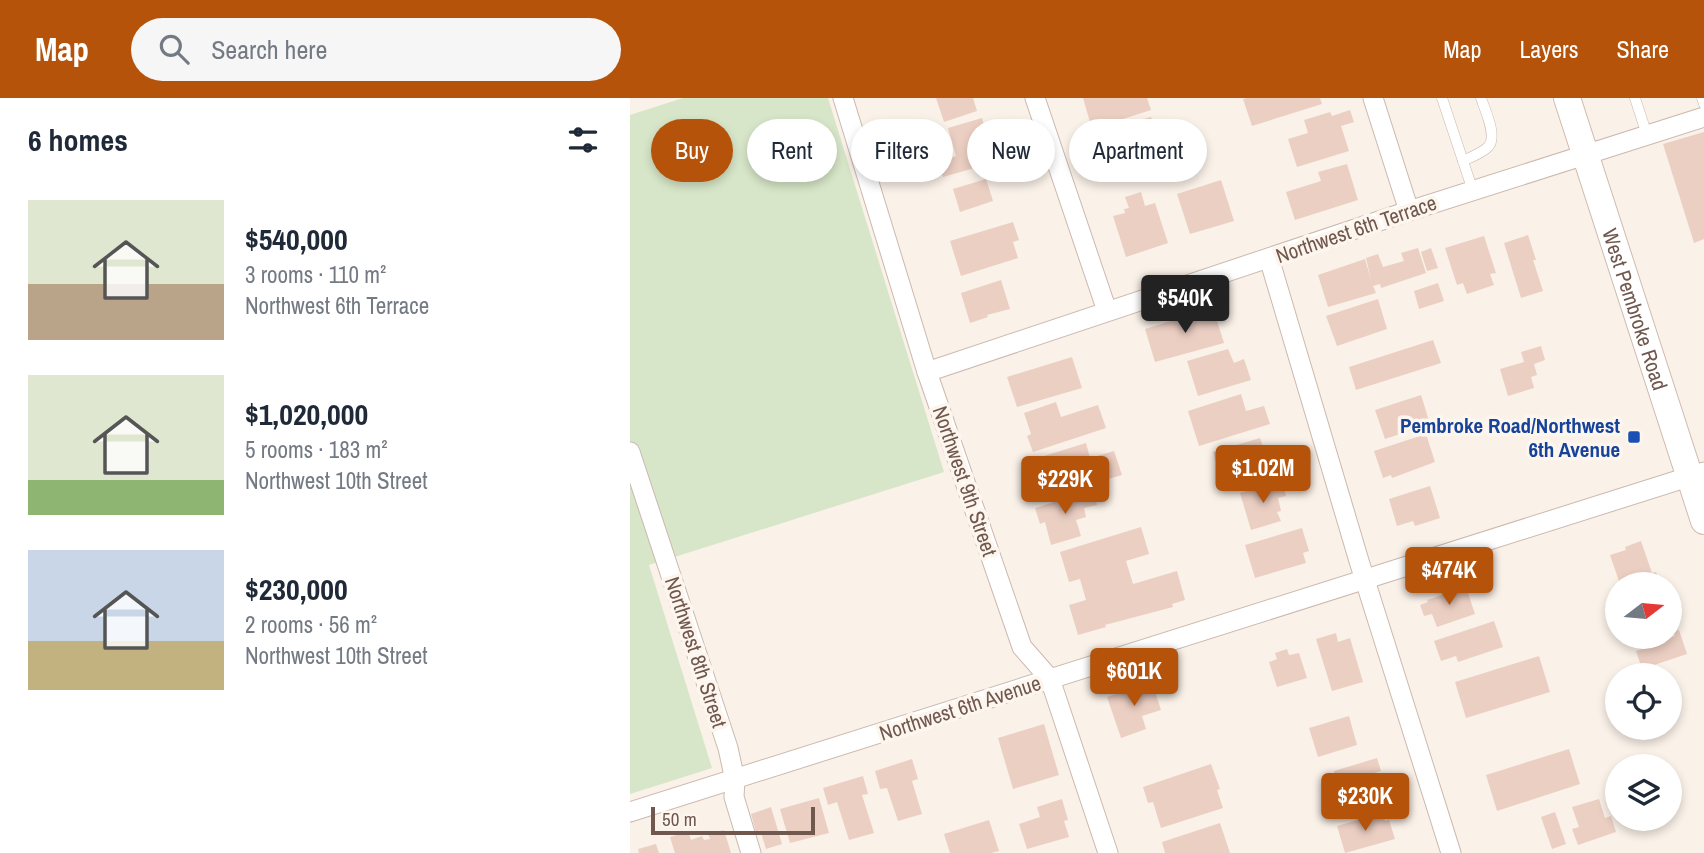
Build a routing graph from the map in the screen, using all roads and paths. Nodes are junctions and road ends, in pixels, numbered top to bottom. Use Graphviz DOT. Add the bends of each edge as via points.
graph roads {
  1 [pos="843,98"];
  2 [pos="1035,98"];
  3 [pos="1373,98"];
  4 [pos="1442,98"];
  5 [pos="1481,98"];
  6 [pos="1567,98"];
  7 [pos="1635,98"];
  8 [pos="1702,98"];
  9 [pos="1704,104"];
  10 [pos="1704,117"];
  11 [pos="1647,135"];
  12 [pos="1586,155"];
  13 [pos="1463,161"];
  14 [pos="1473,191"];
  15 [pos="1409,211"];
  16 [pos="1269,258"];
  17 [pos="1107,311"];
  18 [pos="927,372"];
  19 [pos="630,452"];
  20 [pos="1697,474"];
  21 [pos="1704,521"];
  22 [pos="1365,579"];
  23 [pos="1049,679"];
  24 [pos="735,780"];
  25 [pos="630,812"];
  26 [pos="751,853"];
  27 [pos="1108,853"];
  28 [pos="1451,853"];
  1 -- 18 [label="street, Northwest 9th Street"];
  2 -- 17 [label="street"];
  3 -- 15 [label="street"];
  4 -- 13 [label="lane"];
  5 -- 13 [label="lane" via="1492,141"];
  6 -- 12 [label="main road, West Pembroke Road"];
  7 -- 11 [label="lane"];
  8 -- 9 [label="lane"];
  10 -- 11 [label="street, Northwest 6th Terrace"];
  11 -- 12 [label="street, Northwest 6th Terrace"];
  12 -- 14 [label="street, Northwest 6th Terrace"];
  12 -- 20 [label="main road, West Pembroke Road"];
  13 -- 14 [label="lane"];
  14 -- 15 [label="street, Northwest 6th Terrace"];
  15 -- 16 [label="street, Northwest 6th Terrace"];
  16 -- 17 [label="street, Northwest 6th Terrace"];
  16 -- 22 [label="street"];
  17 -- 18 [label="street, Northwest 6th Terrace"];
  18 -- 23 [label="street, Northwest 9th Street" via="1022,647"];
  19 -- 24 [label="street, Northwest 8th Street"];
  20 -- 21 [label="main road, West Pembroke Road"];
  20 -- 22 [label="street, Northwest 6th Avenue"];
  22 -- 23 [label="street, Northwest 6th Avenue"];
  22 -- 28 [label="street"];
  23 -- 24 [label="street, Northwest 6th Avenue"];
  23 -- 27 [label="street, Northwest 9th Street"];
  24 -- 25 [label="street, Northwest 6th Avenue"];
  24 -- 26 [label="street, Northwest 8th Street" via="734,797"];
}
